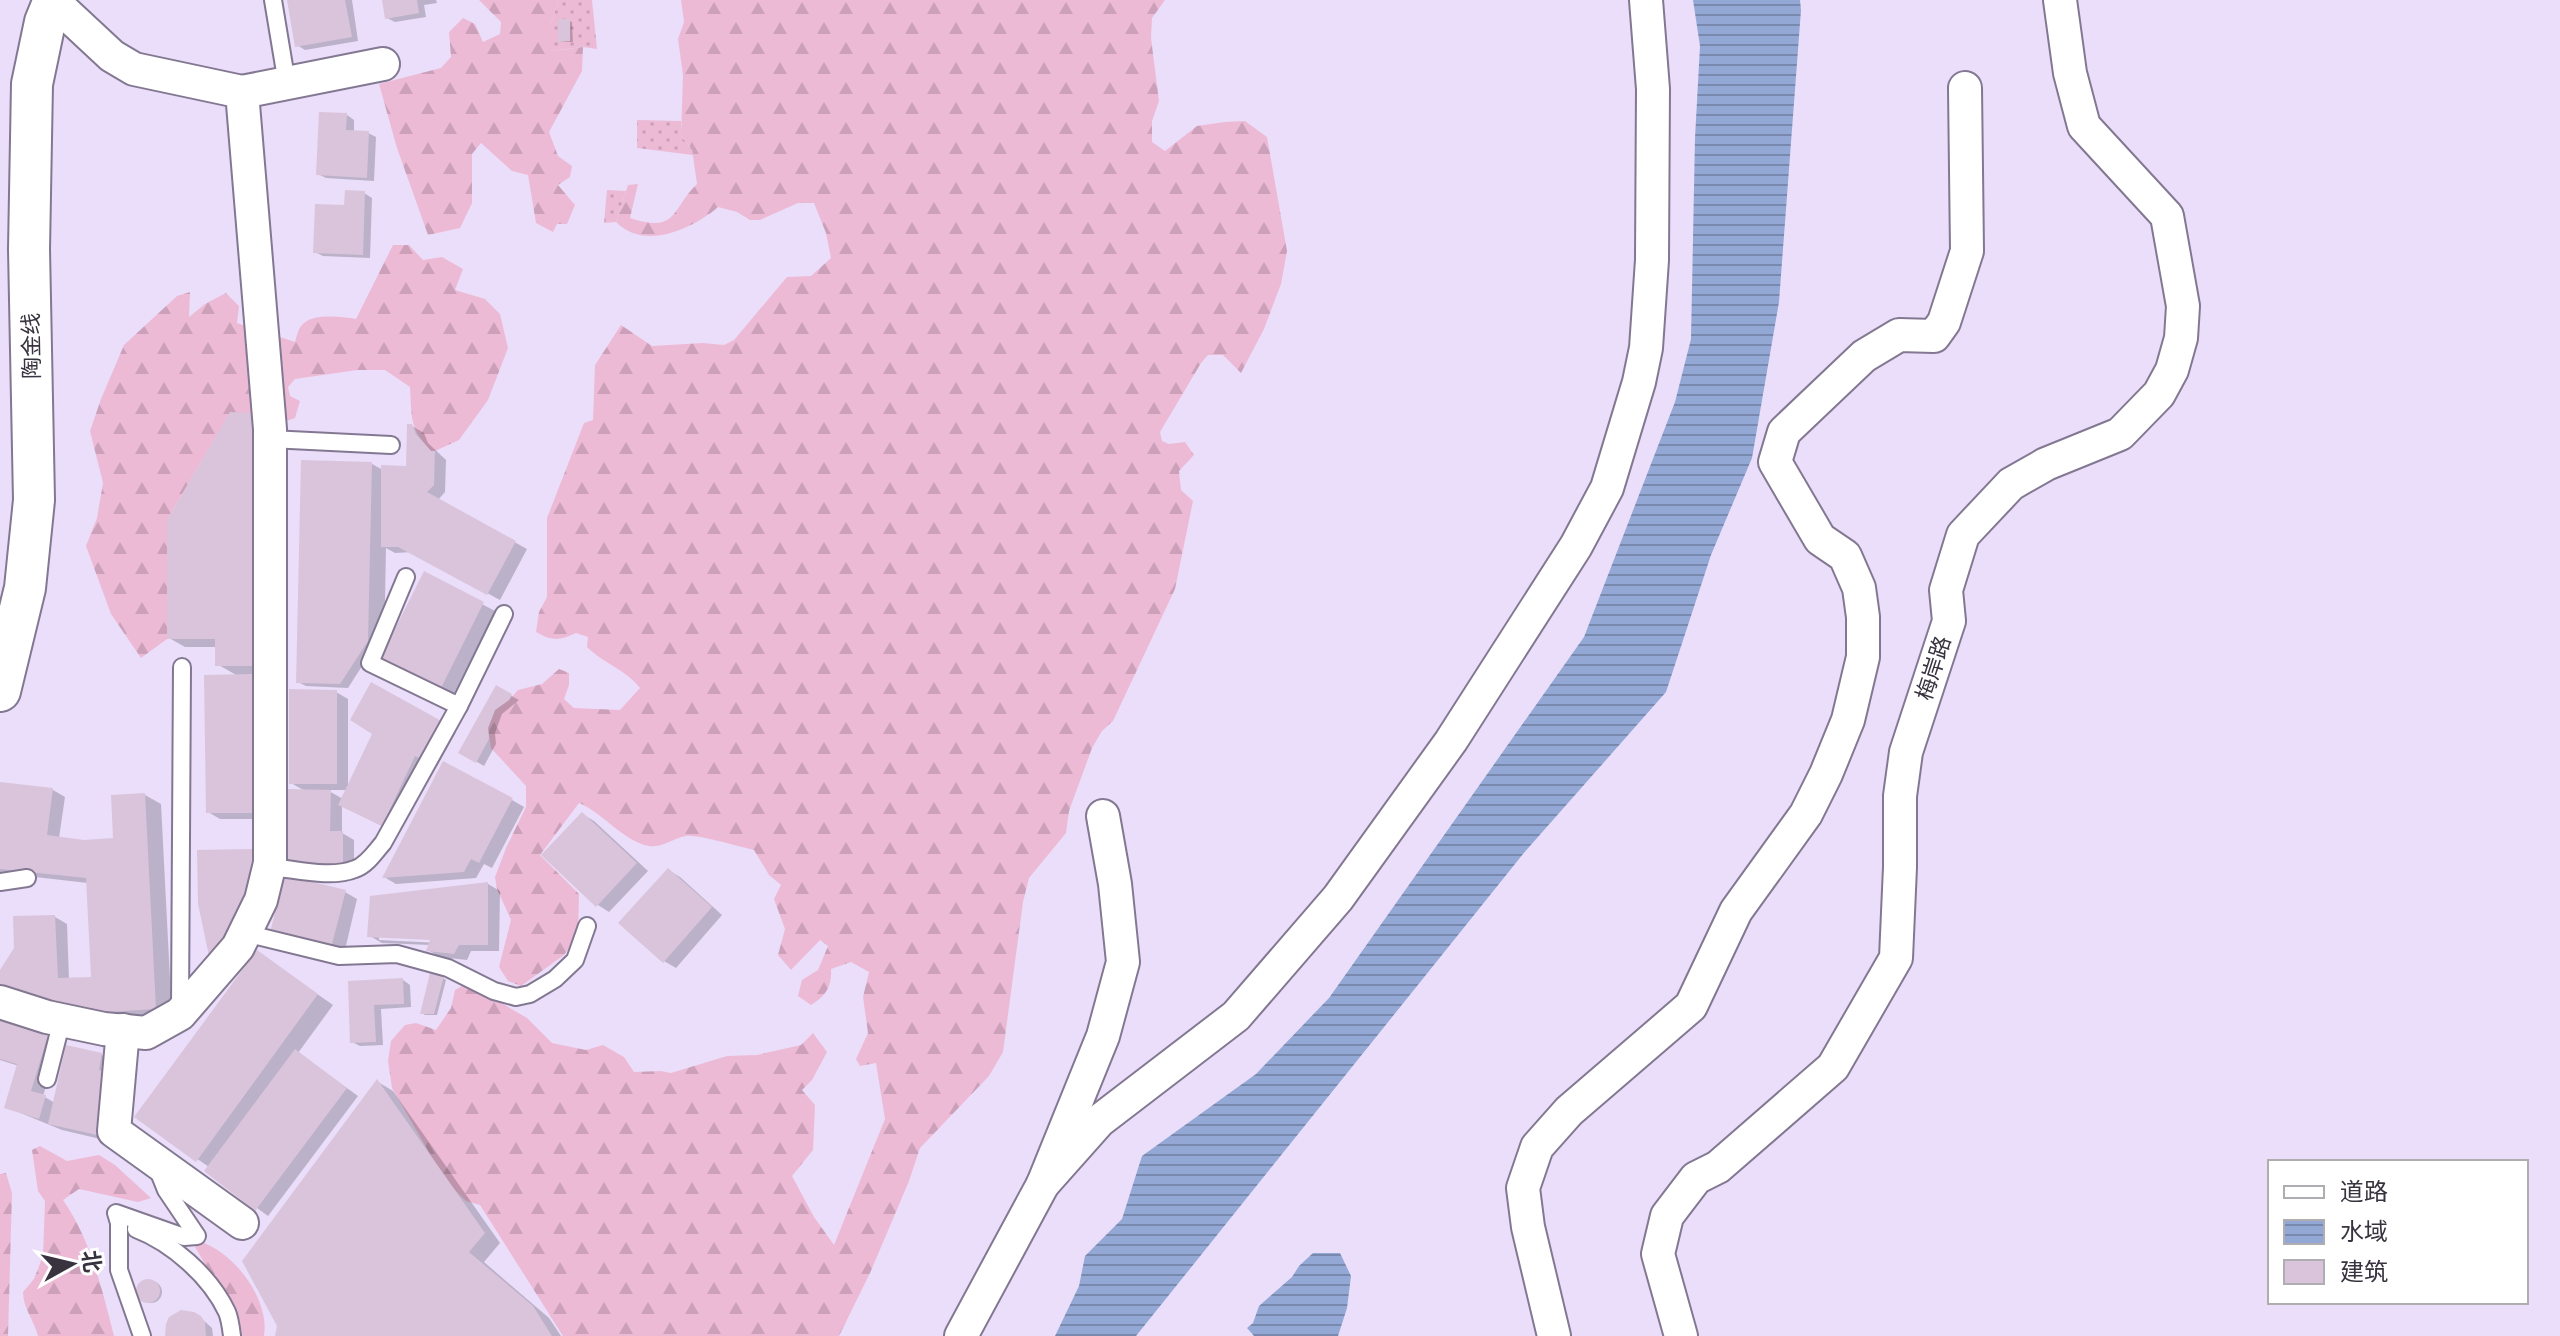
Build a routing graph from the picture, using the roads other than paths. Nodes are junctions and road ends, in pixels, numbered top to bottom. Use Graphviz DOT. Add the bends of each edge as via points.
graph roads {
  1 [pos="53,0"];
  2 [pos="273,0"];
  3 [pos="1646,0"];
  4 [pos="2060,0"];
  5 [pos="383,64"];
  6 [pos="287,84"];
  7 [pos="1965,88"];
  8 [pos="242,92"];
  9 [pos="270,439"];
  10 [pos="391,445"];
  11 [pos="406,577"];
  12 [pos="504,614"];
  13 [pos="182,667"];
  14 [pos="0,691"];
  15 [pos="459,706"];
  16 [pos="1103,816"];
  17 [pos="270,867"];
  18 [pos="27,878"];
  19 [pos="0,882"];
  20 [pos="587,926"];
  21 [pos="245,933"];
  22 [pos="0,1002"];
  23 [pos="180,1014"];
  24 [pos="62,1020"];
  25 [pos="123,1030"];
  26 [pos="47,1079"];
  27 [pos="154,1161"];
  28 [pos="1043,1184"];
  29 [pos="119,1223"];
  30 [pos="242,1223"];
  31 [pos="142,1336"];
  32 [pos="232,1336"];
  33 [pos="961,1336"];
  34 [pos="1554,1336"];
  35 [pos="1681,1336"];
  1 -- 8 [label="street" via="112,56 134,69"];
  1 -- 14 [label="street, 陶金线" via="32,84 34,500 25,588"];
  2 -- 6 [label="lane"];
  3 -- 28 [label="street" via="1653,120 1646,348 1607,488 1576,546 1451,741 1338,898 1236,1016 1099,1121"];
  4 -- 35 [label="street, 梅岸路" via="2084,126 2167,216 2183,306 2172,370 2159,394 2120,434 2011,484 1963,535 1946,590 1949,621 1906,752 1896,958 1833,1067 1718,1167 1696,1178 1667,1216 1658,1254"];
  5 -- 6 [label="street"];
  6 -- 8 [label="street"];
  7 -- 34 [label="street" via="1967,251 1944,322 1934,336 1899,335 1864,356 1784,432 1775,462 1820,539 1845,556 1859,588 1863,657 1848,720 1806,814 1736,911 1691,1006 1569,1111 1537,1147 1523,1188"];
  8 -- 9 [label="street"];
  9 -- 10 [label="lane"];
  9 -- 17 [label="street"];
  11 -- 15 [label="lane" via="370,663"];
  12 -- 15 [label="lane"];
  13 -- 23 [label="lane"];
  15 -- 17 [label="lane" via="368,861 355,869 327,872"];
  16 -- 28 [label="street" via="1123,962 1103,1036"];
  17 -- 21 [label="street"];
  18 -- 19 [label="lane"];
  20 -- 21 [label="lane" via="575,960 555,979 516,997 448,968 397,954 339,956"];
  21 -- 23 [label="street"];
  22 -- 24 [label="street"];
  23 -- 25 [label="street" via="146,1033"];
  24 -- 25 [label="street"];
  24 -- 26 [label="lane"];
  25 -- 27 [label="street" via="114,1131"];
  27 -- 29 [label="lane" via="166,1190 197,1236 184,1237 116,1213"];
  27 -- 30 [label="street"];
  28 -- 33 [label="street"];
  29 -- 31 [label="lane" via="119,1270"];
  29 -- 32 [label="lane" via="150,1235 197,1269 228,1313"];
}
